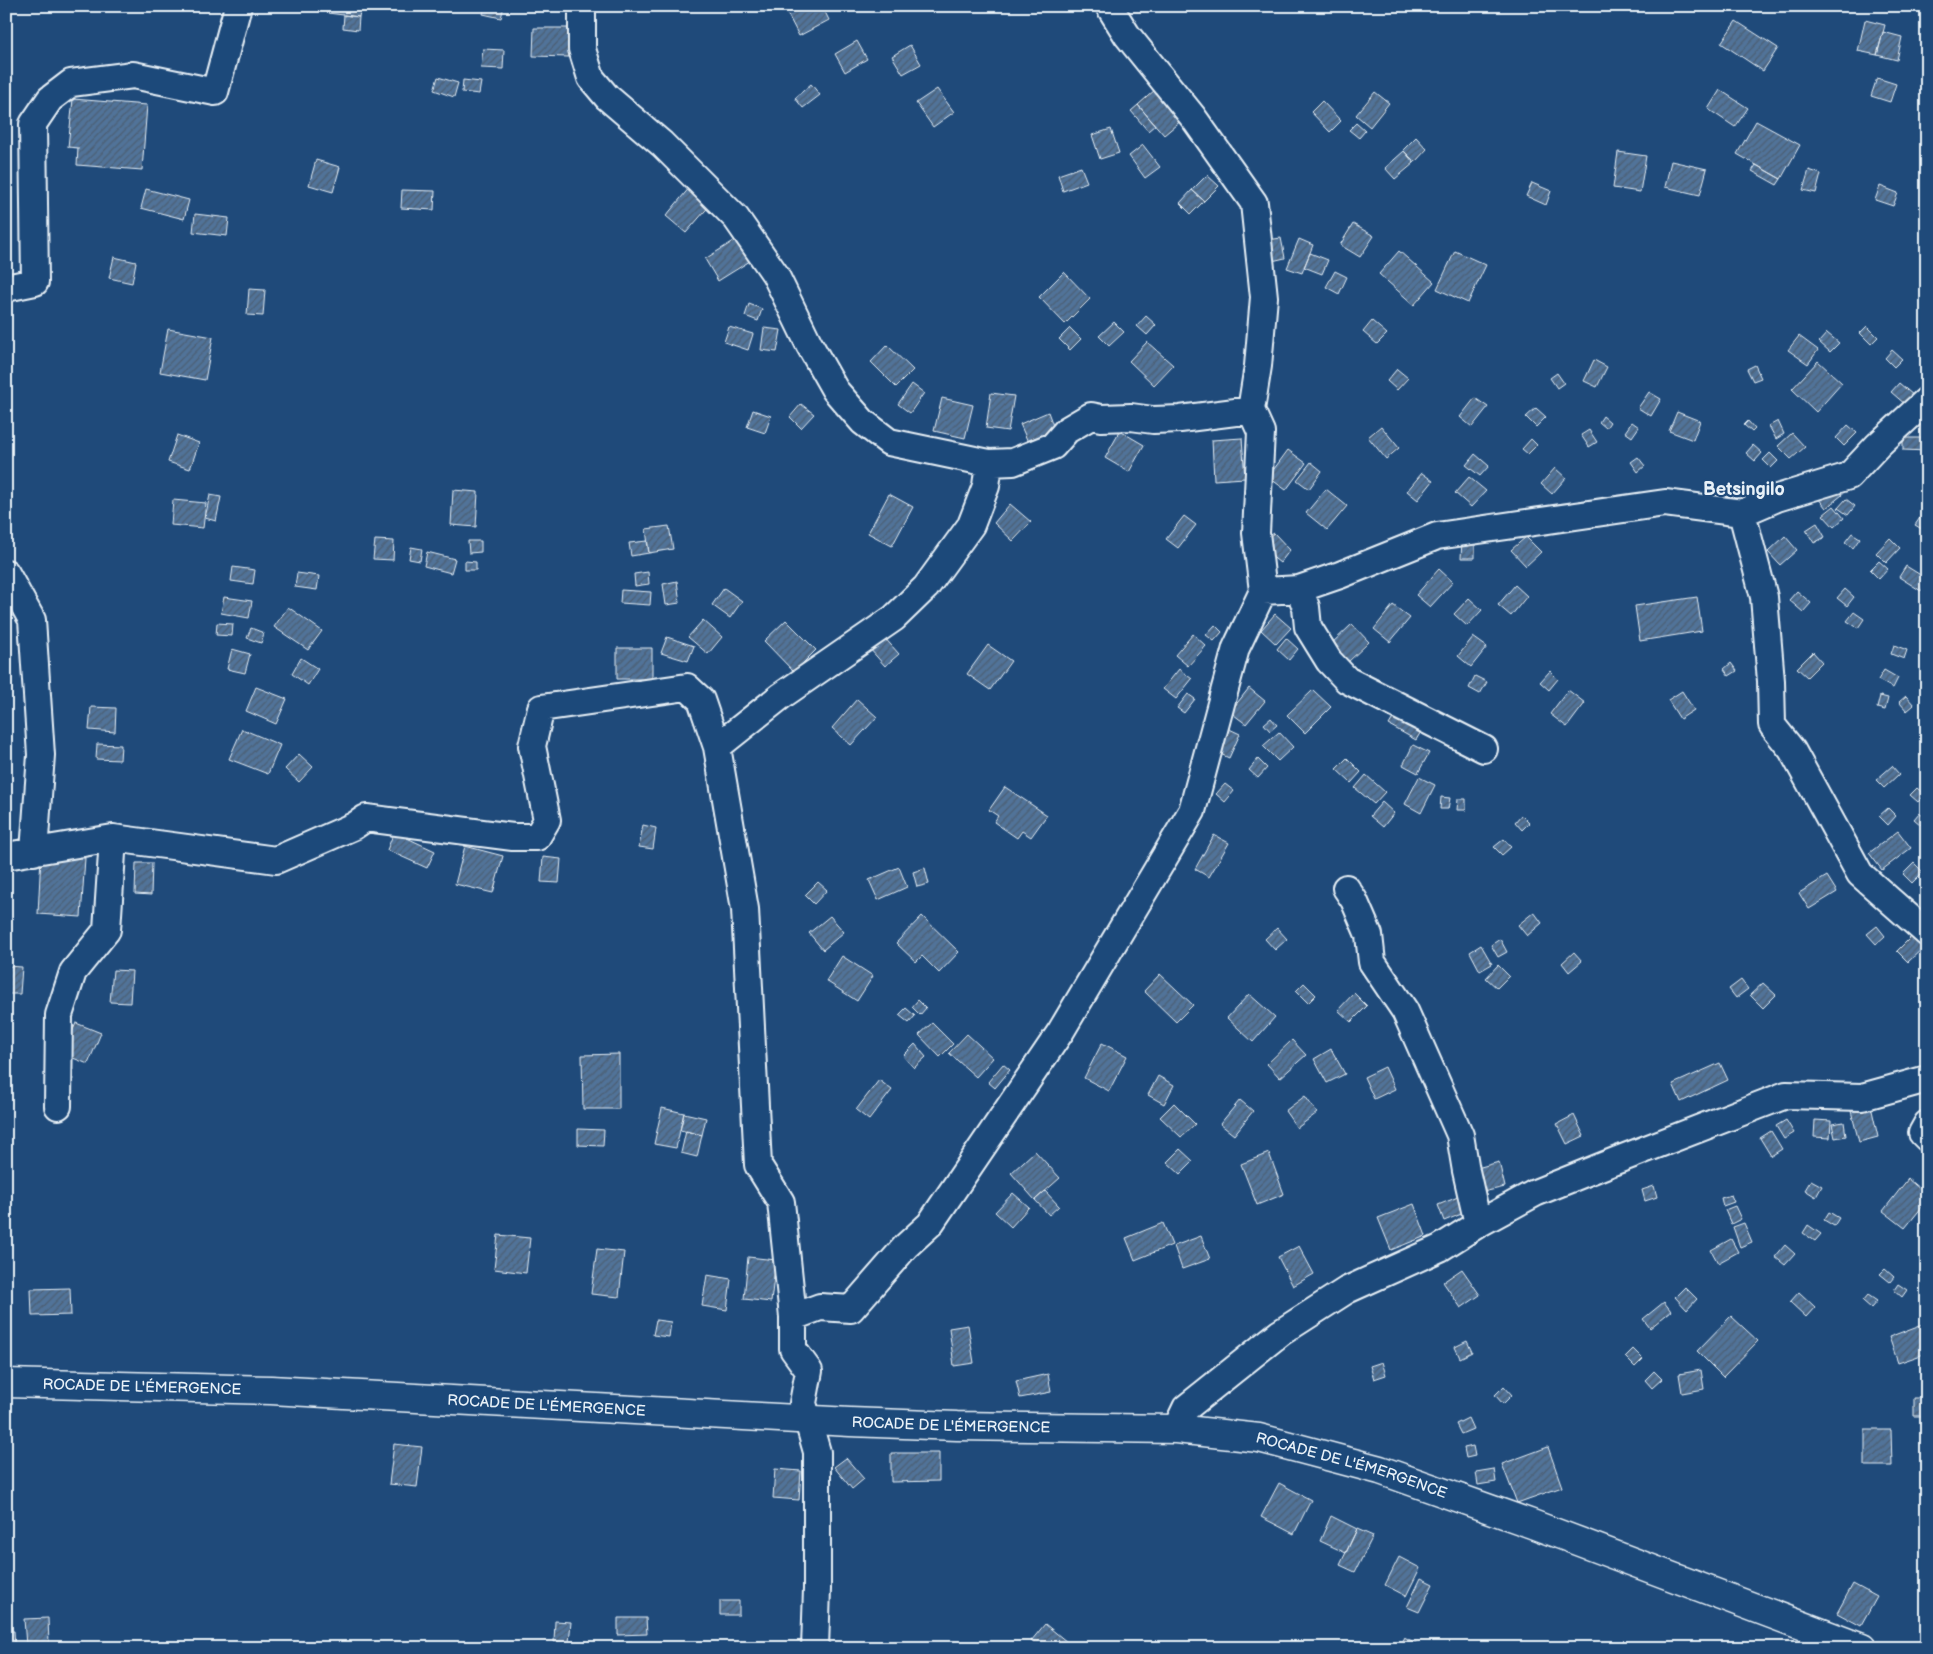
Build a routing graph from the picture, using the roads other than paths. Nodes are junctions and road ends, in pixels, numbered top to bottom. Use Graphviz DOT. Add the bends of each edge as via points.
graph roads {
  1 [pos="238,6"];
  2 [pos="582,6"];
  3 [pos="1109,6"];
  4 [pos="6,288"];
  5 [pos="1927,400"];
  6 [pos="1251,410"];
  7 [pos="988,463"];
  8 [pos="1742,513"];
  9 [pos="6,574"];
  10 [pos="1299,589"];
  11 [pos="1263,591"];
  12 [pos="717,747"];
  13 [pos="1484,749"];
  14 [pos="113,838"];
  15 [pos="34,852"];
  16 [pos="6,856"];
  17 [pos="1346,888"];
  18 [pos="1927,933"];
  19 [pos="1927,1079"];
  20 [pos="58,1106"];
  21 [pos="1927,1124"];
  22 [pos="1927,1138"];
  23 [pos="1478,1224"];
  24 [pos="793,1316"];
  25 [pos="6,1383"];
  26 [pos="808,1419"];
  27 [pos="1176,1429"];
  28 [pos="815,1648"];
  29 [pos="1862,1648"];
  1 -- 4 [label="street" via="215,92 133,75 71,83 50,99 33,124 35,282"];
  2 -- 7 [label="street" via="582,49 591,78 607,97 662,144 736,218 775,274 835,390 863,422 889,442"];
  3 -- 6 [label="street" via="1127,35 1193,117 1254,203 1264,297"];
  5 -- 8 [label="street" via="1849,476 1777,498"];
  6 -- 7 [label="street" via="1162,420 1092,416 1067,430 1053,446 1013,462"];
  6 -- 11 [label="street" via="1261,432 1256,533"];
  7 -- 12 [label="street" via="986,486 971,524 926,587 894,618 781,696"];
  8 -- 10 [label="street" via="1665,503 1437,536"];
  8 -- 18 [label="street" via="1764,597 1772,725 1792,750 1860,874"];
  9 -- 15 [label="street" via="32,620 41,756"];
  10 -- 11 [label="street"];
  10 -- 13 [label="street" via="1306,607 1308,627 1347,680"];
  11 -- 24 [label="street" via="1236,648 1192,811 1061,1031 930,1224 906,1246 851,1309 820,1307"];
  12 -- 14 [label="street" via="701,700 686,688 541,708 532,746 547,820 537,837 513,837 366,818 276,860"];
  12 -- 24 [label="street" via="745,909 758,1165 782,1202"];
  14 -- 15 [label="street"];
  14 -- 20 [label="street" via="107,930 73,972 59,1015"];
  15 -- 16 [label="street"];
  17 -- 23 [label="street" via="1369,935 1372,962 1405,1011 1460,1135"];
  19 -- 23 [label="street" via="1862,1097 1786,1095 1535,1193"];
  21 -- 22 [label="street" via="1922,1133"];
  23 -- 27 [label="street" via="1440,1248 1347,1290 1280,1333 1186,1408"];
  24 -- 26 [label="street" via="793,1349 809,1371 804,1403"];
  25 -- 26 [label="street, ROCADE DE L'ÉMERGENCE" via="271,1390"];
  26 -- 27 [label="street, ROCADE DE L'ÉMERGENCE" via="957,1426"];
  26 -- 28 [label="street" via="817,1452"];
  27 -- 29 [label="street, ROCADE DE L'ÉMERGENCE" via="1259,1438 1380,1470"];
}
